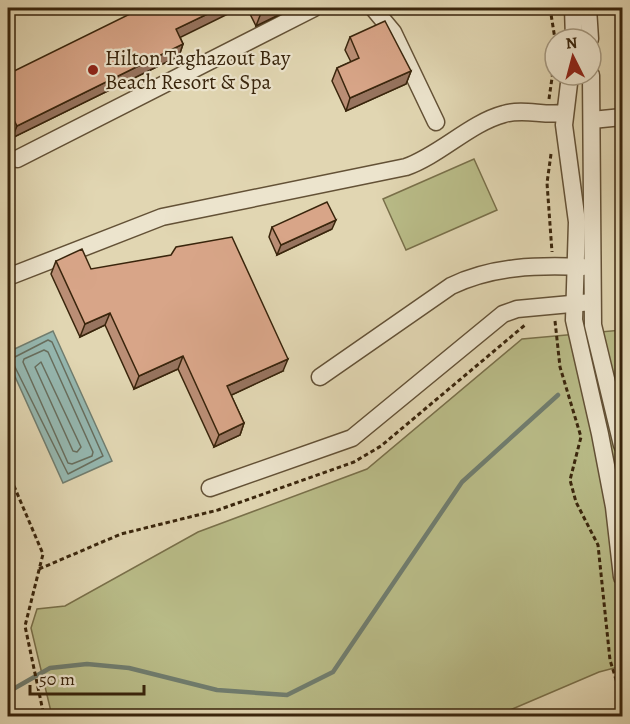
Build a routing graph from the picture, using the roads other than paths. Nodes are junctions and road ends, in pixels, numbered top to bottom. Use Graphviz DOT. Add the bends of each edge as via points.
graph roads {
  1 [pos="314,8"];
  2 [pos="373,8"];
  3 [pos="573,8"];
  4 [pos="588,8"];
  5 [pos="574,27"];
  6 [pos="589,27"];
  7 [pos="568,87"];
  8 [pos="591,87"];
  9 [pos="567,96"];
  10 [pos="591,96"];
  11 [pos="563,114"];
  12 [pos="622,117"];
  13 [pos="436,122"];
  14 [pos="592,127"];
  15 [pos="564,135"];
  16 [pos="17,159"];
  17 [pos="574,267"];
  18 [pos="593,268"];
  19 [pos="8,277"];
  20 [pos="592,302"];
  21 [pos="574,303"];
  22 [pos="320,377"];
  23 [pos="622,445"];
  24 [pos="210,488"];
  25 [pos="622,577"];
  1 -- 16 [label="street"];
  2 -- 13 [label="street" via="393,32"];
  3 -- 5 [label="street"];
  4 -- 6 [label="street"];
  7 -- 9 [label="street"];
  8 -- 10 [label="street"];
  9 -- 10 [label="street" via="579,88"];
  9 -- 11 [label="street"];
  10 -- 14 [label="street"];
  11 -- 15 [label="street"];
  11 -- 19 [label="street" via="501,114 406,168 162,217"];
  12 -- 14 [label="street"];
  14 -- 15 [label="street" via="578,141"];
  14 -- 18 [label="street"];
  15 -- 17 [label="street" via="577,222"];
  17 -- 18 [label="street"];
  17 -- 21 [label="street"];
  17 -- 22 [label="street" via="510,268 470,277 451,286"];
  18 -- 20 [label="street"];
  20 -- 21 [label="street"];
  20 -- 23 [label="street" via="596,343"];
  21 -- 24 [label="street" via="503,314 352,438"];
  21 -- 25 [label="street" via="579,347 614,507"];
}
